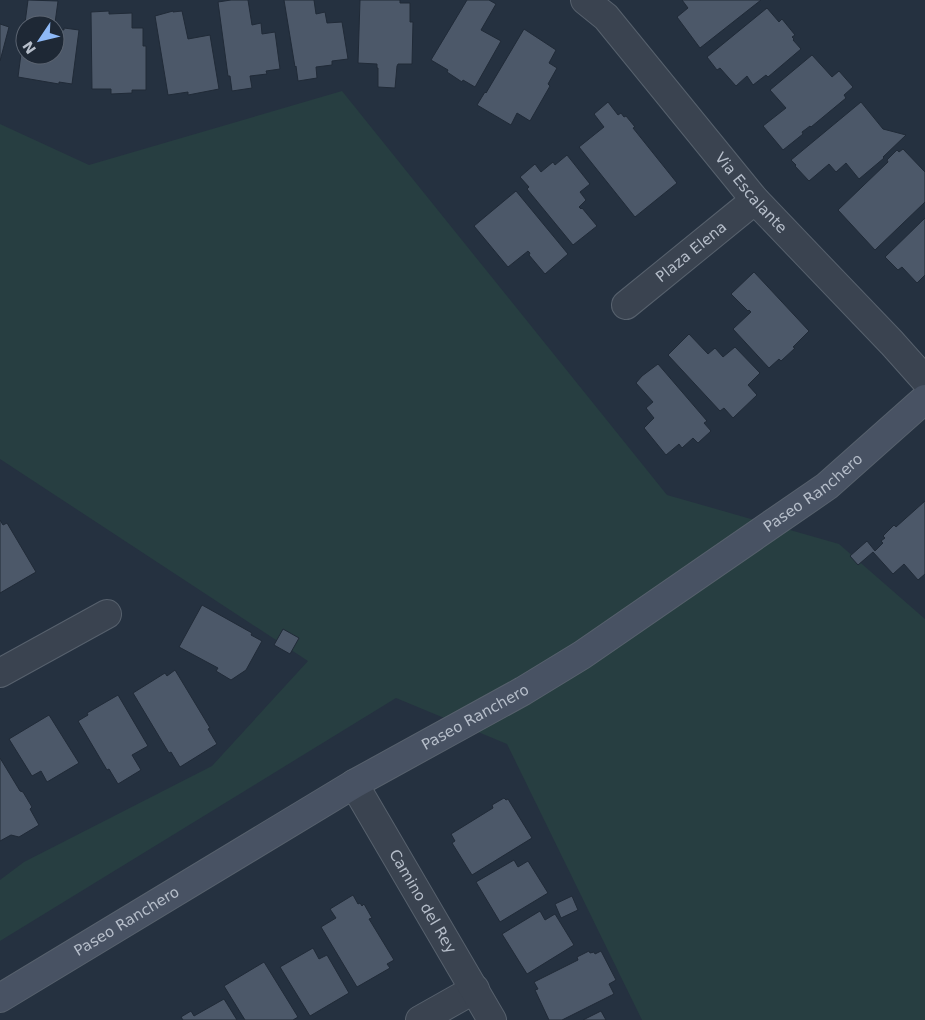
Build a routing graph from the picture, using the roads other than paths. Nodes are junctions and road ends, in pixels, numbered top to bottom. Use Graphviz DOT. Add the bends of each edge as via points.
graph roads {
  1 [pos="585,0"];
  2 [pos="755,200"];
  3 [pos="626,305"];
  4 [pos="925,380"];
  5 [pos="925,399"];
  6 [pos="107,614"];
  7 [pos="0,673"];
  8 [pos="354,784"];
  9 [pos="475,988"];
  10 [pos="0,998"];
  11 [pos="420,1020"];
  12 [pos="492,1020"];
  1 -- 2 [label="street, Via Escalante" via="606,17"];
  2 -- 3 [label="street, Plaza Elena"];
  2 -- 4 [label="street, Via Escalante"];
  5 -- 8 [label="main road, Paseo Ranchero" via="827,486 582,655"];
  6 -- 7 [label="street"];
  8 -- 9 [label="street, Camino del Rey"];
  8 -- 10 [label="main road, Paseo Ranchero"];
  9 -- 11 [label="street"];
  9 -- 12 [label="street, Camino del Rey"];
}
